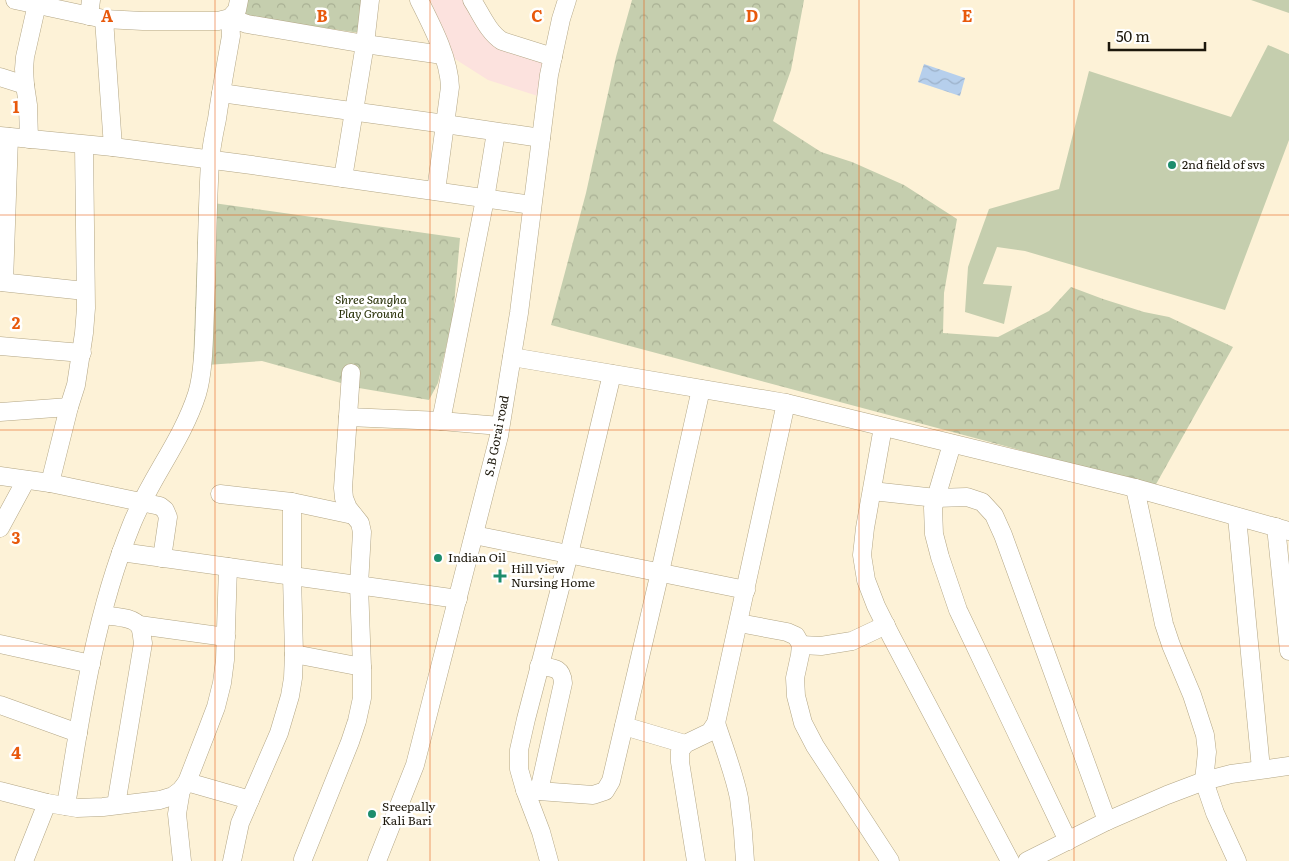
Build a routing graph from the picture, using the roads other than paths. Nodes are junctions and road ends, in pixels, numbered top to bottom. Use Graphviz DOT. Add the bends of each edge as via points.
graph roads {
  1 [pos="0,0"];
  2 [pos="14,0"];
  3 [pos="239,0"];
  4 [pos="370,0"];
  5 [pos="419,0"];
  6 [pos="472,0"];
  7 [pos="568,0"];
  8 [pos="37,4"];
  9 [pos="95,12"];
  10 [pos="230,18"];
  11 [pos="365,44"];
  12 [pos="443,55"];
  13 [pos="553,57"];
  14 [pos="0,77"];
  15 [pos="25,86"];
  16 [pos="221,93"];
  17 [pos="354,111"];
  18 [pos="445,124"];
  19 [pos="496,132"];
  20 [pos="4,136"];
  21 [pos="541,138"];
  22 [pos="30,140"];
  23 [pos="84,145"];
  24 [pos="113,147"];
  25 [pos="210,160"];
  26 [pos="343,178"];
  27 [pos="436,191"];
  28 [pos="485,199"];
  29 [pos="532,205"];
  30 [pos="2,282"];
  31 [pos="85,291"];
  32 [pos="0,346"];
  33 [pos="82,353"];
  34 [pos="512,357"];
  35 [pos="351,373"];
  36 [pos="612,374"];
  37 [pos="700,388"];
  38 [pos="786,403"];
  39 [pos="69,407"];
  40 [pos="0,412"];
  41 [pos="348,417"];
  42 [pos="441,421"];
  43 [pos="500,426"];
  44 [pos="883,427"];
  45 [pos="952,444"];
  46 [pos="0,476"];
  47 [pos="26,480"];
  48 [pos="50,483"];
  49 [pos="1135,488"];
  50 [pos="872,491"];
  51 [pos="220,494"];
  52 [pos="936,498"];
  53 [pos="142,501"];
  54 [pos="292,502"];
  55 [pos="353,515"];
  56 [pos="1238,517"];
  57 [pos="0,528"];
  58 [pos="1282,529"];
  59 [pos="474,536"];
  60 [pos="121,552"];
  61 [pos="569,554"];
  62 [pos="162,558"];
  63 [pos="228,567"];
  64 [pos="660,572"];
  65 [pos="292,576"];
  66 [pos="359,585"];
  67 [pos="746,590"];
  68 [pos="458,599"];
  69 [pos="103,615"];
  70 [pos="739,623"];
  71 [pos="139,625"];
  72 [pos="886,625"];
  73 [pos="226,636"];
  74 [pos="0,644"];
  75 [pos="801,645"];
  76 [pos="1289,651"];
  77 [pos="294,654"];
  78 [pos="92,664"];
  79 [pos="539,666"];
  80 [pos="362,667"];
  81 [pos="0,704"];
  82 [pos="716,723"];
  83 [pos="624,726"];
  84 [pos="78,733"];
  85 [pos="685,744"];
  86 [pos="1289,766"];
  87 [pos="1260,769"];
  88 [pos="1204,781"];
  89 [pos="184,786"];
  90 [pos="532,790"];
  91 [pos="0,791"];
  92 [pos="250,800"];
  93 [pos="47,803"];
  94 [pos="116,805"];
  95 [pos="66,806"];
  96 [pos="1107,821"];
  97 [pos="1068,841"];
  98 [pos="1054,855"];
  99 [pos="303,859"];
  100 [pos="24,861"];
  101 [pos="182,861"];
  102 [pos="232,861"];
  103 [pos="377,861"];
  104 [pos="549,861"];
  105 [pos="696,861"];
  106 [pos="745,861"];
  107 [pos="890,861"];
  108 [pos="1010,861"];
  109 [pos="1028,861"];
  110 [pos="1238,861"];
  1 -- 2 [label="street"];
  2 -- 8 [label="street"];
  3 -- 10 [label="street" via="237,10"];
  4 -- 11 [label="street"];
  5 -- 12 [label="street"];
  6 -- 13 [label="street" via="496,37"];
  7 -- 13 [label="street, S.B Gorai road"];
  8 -- 9 [label="street"];
  8 -- 15 [label="street" via="25,57"];
  9 -- 10 [label="street" via="143,21 218,21"];
  9 -- 24 [label="street"];
  10 -- 11 [label="street" via="247,24"];
  10 -- 16 [label="street" via="231,36"];
  11 -- 12 [label="street"];
  11 -- 17 [label="street"];
  12 -- 18 [label="street" via="450,74"];
  13 -- 21 [label="street, S.B Gorai road"];
  14 -- 15 [label="street"];
  15 -- 22 [label="street"];
  16 -- 17 [label="street"];
  16 -- 25 [label="street"];
  17 -- 18 [label="street"];
  17 -- 26 [label="street"];
  18 -- 19 [label="street"];
  18 -- 27 [label="street"];
  19 -- 21 [label="street"];
  19 -- 28 [label="street"];
  20 -- 22 [label="street"];
  20 -- 30 [label="street"];
  21 -- 29 [label="street, S.B Gorai road"];
  22 -- 23 [label="street"];
  23 -- 24 [label="street"];
  23 -- 31 [label="street"];
  24 -- 25 [label="street"];
  25 -- 26 [label="street"];
  25 -- 53 [label="street" via="204,334 199,384 187,419"];
  26 -- 27 [label="street"];
  27 -- 28 [label="street"];
  28 -- 29 [label="street"];
  28 -- 42 [label="street"];
  29 -- 34 [label="street, S.B Gorai road"];
  30 -- 31 [label="street"];
  31 -- 33 [label="street"];
  32 -- 33 [label="street"];
  33 -- 39 [label="street"];
  34 -- 36 [label="street"];
  34 -- 43 [label="street, S.B Gorai road"];
  35 -- 41 [label="street"];
  36 -- 37 [label="street"];
  36 -- 61 [label="street"];
  37 -- 38 [label="street"];
  37 -- 64 [label="street"];
  38 -- 44 [label="street"];
  38 -- 67 [label="street"];
  39 -- 40 [label="street"];
  39 -- 48 [label="street"];
  41 -- 42 [label="street"];
  41 -- 55 [label="street" via="343,488 344,498"];
  42 -- 43 [label="street"];
  43 -- 59 [label="street, S.B Gorai road"];
  44 -- 45 [label="street"];
  44 -- 50 [label="street"];
  45 -- 49 [label="street"];
  45 -- 52 [label="street"];
  46 -- 47 [label="street"];
  47 -- 48 [label="street"];
  47 -- 57 [label="street"];
  48 -- 53 [label="street"];
  49 -- 56 [label="street"];
  49 -- 88 [label="street" via="1164,624 1205,735"];
  50 -- 52 [label="street"];
  50 -- 72 [label="street" via="862,555 866,580"];
  51 -- 54 [label="street"];
  52 -- 96 [label="street" via="967,497 982,502 994,515"];
  52 -- 97 [label="street" via="934,534 958,610"];
  53 -- 60 [label="street"];
  53 -- 62 [label="street" via="160,506 168,517"];
  54 -- 55 [label="street"];
  54 -- 65 [label="street"];
  55 -- 66 [label="street" via="362,532"];
  56 -- 58 [label="street"];
  56 -- 87 [label="street"];
  58 -- 76 [label="street"];
  59 -- 61 [label="street"];
  59 -- 68 [label="street, S.B Gorai road"];
  60 -- 62 [label="street"];
  60 -- 69 [label="street"];
  61 -- 64 [label="street"];
  61 -- 79 [label="street"];
  62 -- 63 [label="street"];
  63 -- 65 [label="street"];
  63 -- 73 [label="street"];
  64 -- 67 [label="street"];
  64 -- 83 [label="street"];
  65 -- 66 [label="street"];
  65 -- 77 [label="street"];
  66 -- 68 [label="street"];
  66 -- 80 [label="street"];
  67 -- 70 [label="street"];
  68 -- 103 [label="street, S.B Gorai road" via="415,765"];
  69 -- 71 [label="street" via="131,620"];
  69 -- 78 [label="street"];
  70 -- 75 [label="street" via="787,632 796,636"];
  70 -- 82 [label="street"];
  71 -- 73 [label="street"];
  71 -- 94 [label="street" via="143,643"];
  72 -- 75 [label="street" via="852,641 821,646"];
  72 -- 108 [label="street"];
  73 -- 89 [label="street" via="222,683 216,707"];
  74 -- 78 [label="street"];
  75 -- 107 [label="street" via="795,678 803,723"];
  77 -- 80 [label="street"];
  77 -- 92 [label="street" via="286,713"];
  78 -- 84 [label="street"];
  79 -- 90 [label="street" via="519,750 519,769"];
  79 -- 90 [label="street" via="559,671 563,683"];
  80 -- 99 [label="street" via="362,698 357,721"];
  81 -- 84 [label="street"];
  82 -- 85 [label="street" via="710,732"];
  82 -- 106 [label="street" via="739,797"];
  83 -- 85 [label="street"];
  83 -- 90 [label="street" via="612,781 605,791 594,795"];
  84 -- 95 [label="street"];
  85 -- 105 [label="street" via="680,751 680,762"];
  86 -- 87 [label="street"];
  87 -- 88 [label="street"];
  88 -- 96 [label="street"];
  88 -- 110 [label="street" via="1215,814"];
  89 -- 92 [label="street"];
  89 -- 94 [label="street" via="173,796 160,800"];
  89 -- 101 [label="street" via="177,814"];
  90 -- 104 [label="street"];
  91 -- 93 [label="street"];
  92 -- 102 [label="street" via="240,823"];
  93 -- 95 [label="street"];
  93 -- 100 [label="street"];
  94 -- 95 [label="street"];
  96 -- 97 [label="street"];
  97 -- 98 [label="street"];
  98 -- 109 [label="street"];
}
